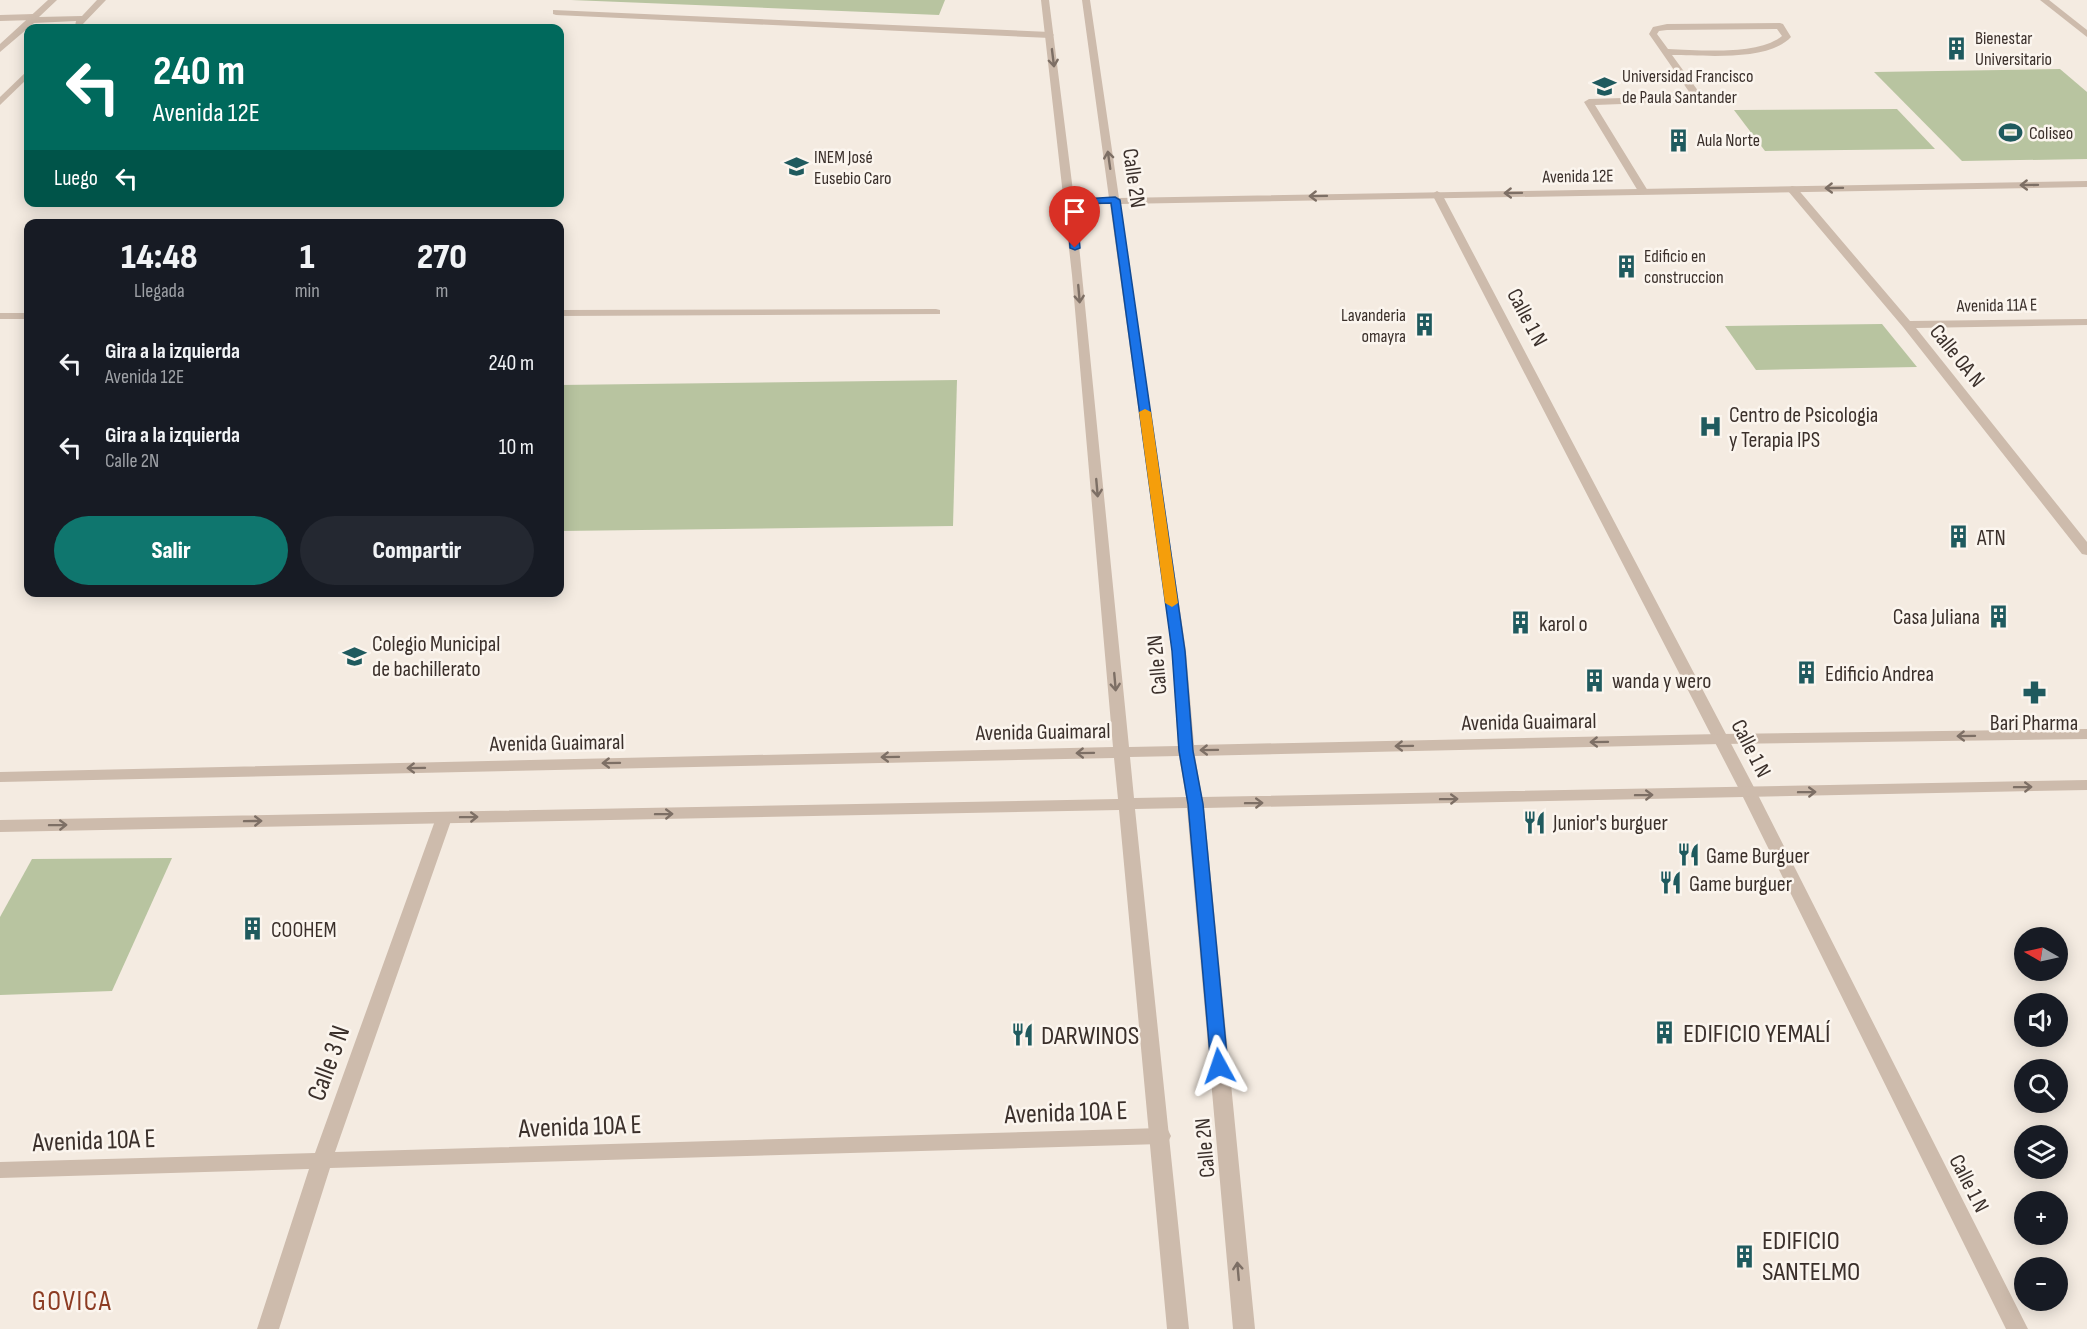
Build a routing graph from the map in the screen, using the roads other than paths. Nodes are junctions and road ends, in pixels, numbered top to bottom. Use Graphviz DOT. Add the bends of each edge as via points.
graph roads {
  1 [pos="53,0"];
  2 [pos="102,0"];
  3 [pos="1045,0"];
  4 [pos="1086,0"];
  5 [pos="2044,0"];
  6 [pos="556,12"];
  7 [pos="0,18"];
  8 [pos="33,18"];
  9 [pos="84,18"];
  10 [pos="27,24"];
  11 [pos="77,24"];
  12 [pos="24,26"];
  13 [pos="2087,34"];
  14 [pos="1050,35"];
  15 [pos="0,49"];
  16 [pos="1665,52"];
  17 [pos="24,77"];
  18 [pos="0,102"];
  19 [pos="2087,184"];
  20 [pos="1792,189"];
  21 [pos="1643,191"];
  22 [pos="1437,194"];
  23 [pos="1115,200"];
  24 [pos="1071,202"];
  25 [pos="936,312"];
  26 [pos="564,314"];
  27 [pos="0,316"];
  28 [pos="24,316"];
  29 [pos="2087,322"];
  30 [pos="1907,325"];
  31 [pos="2087,551"];
  32 [pos="2087,734"];
  33 [pos="1721,740"];
  34 [pos="1186,751"];
  35 [pos="1121,752"];
  36 [pos="0,777"];
  37 [pos="2087,785"];
  38 [pos="1749,793"];
  39 [pos="1195,804"];
  40 [pos="1128,805"];
  41 [pos="444,818"];
  42 [pos="0,826"];
  43 [pos="1161,1136"];
  44 [pos="322,1161"];
  45 [pos="0,1170"];
  46 [pos="268,1329"];
  47 [pos="1178,1329"];
  48 [pos="1244,1329"];
  49 [pos="2017,1329"];
  1 -- 8 [label="street"];
  2 -- 9 [label="street"];
  3 -- 14 [label="street, Calle 2N"];
  23 -- 4 [label="street, Calle 2N, one-way"];
  5 -- 13 [label="street"];
  6 -- 14 [label="street"];
  7 -- 8 [label="street"];
  8 -- 9 [label="street"];
  8 -- 10 [label="street"];
  9 -- 11 [label="street"];
  12 -- 15 [label="street"];
  14 -- 24 [label="street, Calle 2N, one-way"];
  16 -- 16 [label="street" via="1753,50 1778,44 1786,37 1780,26 1661,28 1653,34"];
  16 -- 21 [label="street" via="1699,99 1589,102"];
  17 -- 18 [label="street"];
  19 -- 20 [label="street, Avenida 12E, one-way"];
  20 -- 21 [label="street, Avenida 12E"];
  20 -- 30 [label="street, Calle 0A N"];
  21 -- 22 [label="street, Avenida 12E, one-way"];
  22 -- 23 [label="street, Avenida 12E, one-way"];
  22 -- 33 [label="street, Calle 1 N"];
  23 -- 24 [label="street, Avenida 12E"];
  23 -- 34 [label="street, Calle 2N" via="1179,651"];
  24 -- 35 [label="street, Calle 2N, one-way"];
  25 -- 26 [label="street"];
  27 -- 28 [label="street"];
  29 -- 30 [label="street, Avenida 11A E"];
  30 -- 31 [label="street, Calle 0A N"];
  32 -- 33 [label="street, Avenida Guaimaral, one-way"];
  33 -- 34 [label="street, Avenida Guaimaral, one-way"];
  33 -- 38 [label="street, Calle 1 N"];
  34 -- 35 [label="street, Avenida Guaimaral"];
  34 -- 39 [label="street, Calle 2N"];
  35 -- 36 [label="street, Avenida Guaimaral, one-way"];
  35 -- 40 [label="street, Calle 2N"];
  38 -- 37 [label="street, one-way"];
  39 -- 38 [label="street, one-way"];
  38 -- 49 [label="street, Calle 1 N"];
  39 -- 40 [label="street"];
  48 -- 39 [label="street, Calle 2N, one-way"];
  41 -- 40 [label="street, one-way"];
  40 -- 43 [label="street, Calle 2N"];
  42 -- 41 [label="street, one-way"];
  41 -- 44 [label="street, Calle 3 N"];
  43 -- 44 [label="street, Avenida 10A E"];
  43 -- 47 [label="street, Calle 2N"];
  44 -- 45 [label="street, Avenida 10A E"];
  44 -- 46 [label="street, Calle 3 N"];
}
